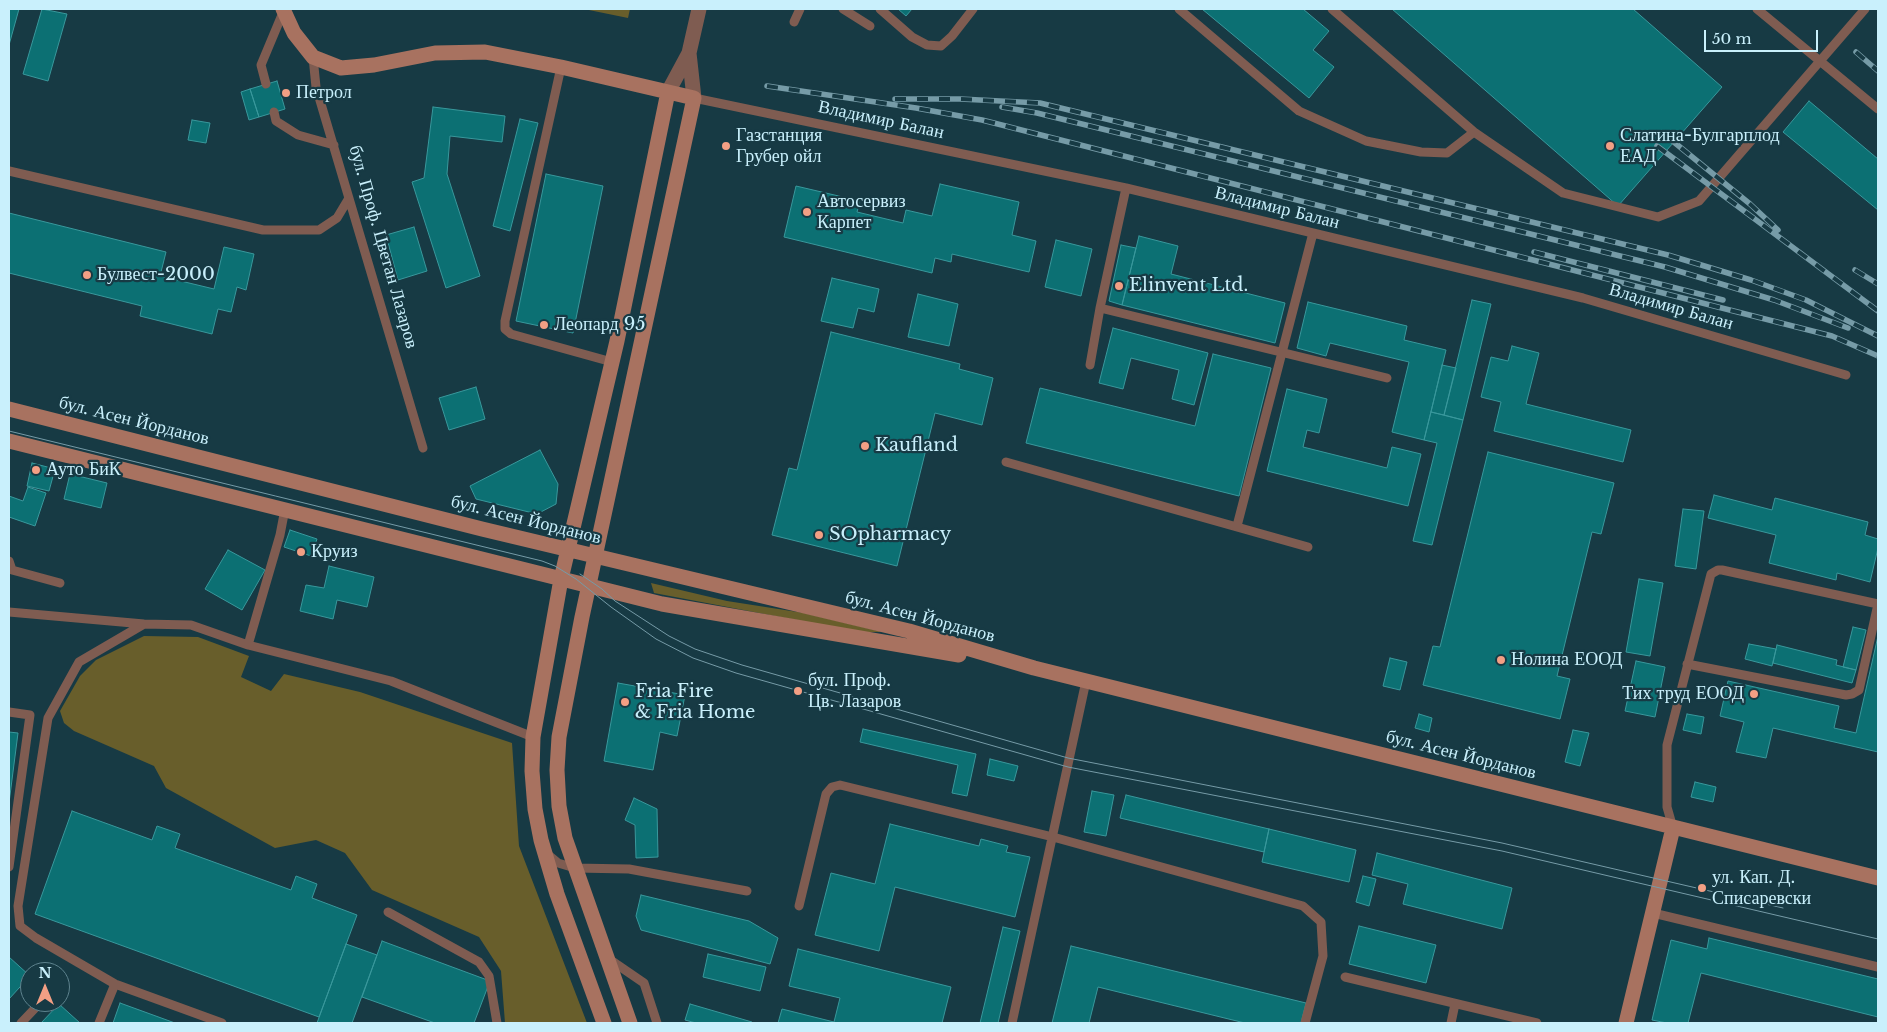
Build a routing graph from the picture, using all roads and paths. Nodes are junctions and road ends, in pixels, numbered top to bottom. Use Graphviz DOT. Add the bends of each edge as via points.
graph roads {
  1 [pos="284,9"];
  2 [pos="699,9"];
  3 [pos="800,9"];
  4 [pos="844,9"];
  5 [pos="880,9"];
  6 [pos="973,9"];
  7 [pos="1179,9"];
  8 [pos="1332,9"];
  9 [pos="1757,9"];
  10 [pos="1852,9"];
  11 [pos="1865,9"];
  12 [pos="1858,16"];
  13 [pos="794,22"];
  14 [pos="870,26"];
  15 [pos="689,53"];
  16 [pos="313,57"];
  17 [pos="1819,62"];
  18 [pos="561,67"];
  19 [pos="266,84"];
  20 [pos="668,92"];
  21 [pos="694,98"];
  22 [pos="1878,109"];
  23 [pos="274,112"];
  24 [pos="1474,132"];
  25 [pos="334,145"];
  26 [pos="9,170"];
  27 [pos="1126,188"];
  28 [pos="349,198"];
  29 [pos="1313,233"];
  30 [pos="1100,308"];
  31 [pos="1282,352"];
  32 [pos="612,362"];
  33 [pos="1090,365"];
  34 [pos="1846,375"];
  35 [pos="1387,378"];
  36 [pos="9,408"];
  37 [pos="9,441"];
  38 [pos="423,448"];
  39 [pos="1006,462"];
  40 [pos="285,509"];
  41 [pos="1237,526"];
  42 [pos="1308,547"];
  43 [pos="568,550"];
  44 [pos="596,556"];
  45 [pos="9,561"];
  46 [pos="561,578"];
  47 [pos="60,583"];
  48 [pos="590,586"];
  49 [pos="1878,604"];
  50 [pos="9,612"];
  51 [pos="144,624"];
  52 [pos="248,645"];
  53 [pos="1688,664"];
  54 [pos="1034,668"];
  55 [pos="1086,681"];
  56 [pos="9,712"];
  57 [pos="533,737"];
  58 [pos="1673,828"];
  59 [pos="1053,837"];
  60 [pos="544,851"];
  61 [pos="9,867"];
  62 [pos="575,868"];
  63 [pos="1878,878"];
  64 [pos="747,891"];
  65 [pos="799,906"];
  66 [pos="388,912"];
  67 [pos="1652,913"];
  68 [pos="607,958"];
  69 [pos="1878,967"];
  70 [pos="1345,977"];
  71 [pos="115,984"];
  72 [pos="1456,1004"];
  73 [pos="31,1012"];
  74 [pos="21,1023"];
  75 [pos="99,1023"];
  76 [pos="222,1023"];
  77 [pos="497,1023"];
  78 [pos="604,1023"];
  79 [pos="630,1023"];
  80 [pos="657,1023"];
  81 [pos="1012,1023"];
  82 [pos="1305,1023"];
  83 [pos="1451,1023"];
  84 [pos="1537,1023"];
  85 [pos="1626,1023"];
  1 -- 16 [label="main road" via="294,33"];
  1 -- 19 [label="lane" via="261,65"];
  2 -- 15 [label="street"];
  3 -- 13 [label="lane"];
  4 -- 14 [label="lane"];
  5 -- 6 [label="lane" via="912,37 926,45 940,46"];
  7 -- 24 [label="lane" via="1299,111 1366,141 1421,152 1447,153"];
  8 -- 24 [label="lane"];
  9 -- 17 [label="lane"];
  10 -- 12 [label="lane"];
  11 -- 12 [label="lane"];
  12 -- 17 [label="lane"];
  15 -- 20 [label="street"];
  15 -- 21 [label="street"];
  16 -- 18 [label="main road" via="341,68 435,53 486,52"];
  16 -- 25 [label="lane, бул. Проф. Цветан Лазаров" via="316,87"];
  17 -- 22 [label="lane"];
  17 -- 24 [label="lane" via="1699,201 1658,217 1563,193"];
  18 -- 20 [label="main road"];
  18 -- 32 [label="lane" via="504,321 506,330 511,334"];
  20 -- 21 [label="main road"];
  20 -- 32 [label="main road"];
  21 -- 27 [label="lane, Владимир Балан"];
  21 -- 44 [label="main road"];
  23 -- 25 [label="lane" via="276,121 298,135"];
  25 -- 28 [label="lane, бул. Проф. Цветан Лазаров"];
  26 -- 28 [label="lane" via="263,230 319,230 337,218"];
  27 -- 29 [label="lane, Владимир Балан"];
  27 -- 30 [label="lane"];
  28 -- 38 [label="lane, бул. Проф. Цветан Лазаров"];
  29 -- 31 [label="lane"];
  29 -- 34 [label="lane, Владимир Балан" via="1583,298"];
  30 -- 31 [label="lane"];
  30 -- 33 [label="lane"];
  31 -- 35 [label="lane"];
  31 -- 41 [label="lane"];
  32 -- 43 [label="main road"];
  36 -- 43 [label="main road, бул. Асен Йорданов"];
  37 -- 40 [label="main road, бул. Асен Йорданов"];
  39 -- 41 [label="lane"];
  40 -- 46 [label="main road, бул. Асен Йорданов"];
  40 -- 52 [label="lane"];
  41 -- 42 [label="lane"];
  43 -- 44 [label="main road, бул. Асен Йорданов"];
  43 -- 46 [label="main road"];
  44 -- 48 [label="main road"];
  44 -- 54 [label="main road, бул. Асен Йорданов" via="908,631"];
  45 -- 47 [label="lane" via="12,570"];
  46 -- 48 [label="main road, бул. Асен Йорданов"];
  46 -- 57 [label="main road"];
  48 -- 54 [label="main road, бул. Асен Йорданов" via="671,606"];
  48 -- 62 [label="main road" via="559,737 557,770 559,806"];
  49 -- 53 [label="lane" via="1858,690 1852,694"];
  49 -- 53 [label="lane" via="1718,570 1709,578"];
  50 -- 51 [label="lane"];
  51 -- 52 [label="lane" via="191,625"];
  51 -- 71 [label="lane" via="79,662 48,718 18,906 20,926"];
  52 -- 57 [label="lane" via="391,681"];
  53 -- 58 [label="lane" via="1668,745 1667,807"];
  54 -- 55 [label="main road, бул. Асен Йорданов"];
  55 -- 58 [label="main road, бул. Асен Йорданов"];
  55 -- 59 [label="lane"];
  56 -- 61 [label="lane" via="30,715"];
  57 -- 60 [label="main road" via="535,809"];
  58 -- 63 [label="main road, бул. Асен Йорданов"];
  58 -- 67 [label="main road"];
  59 -- 65 [label="lane" via="836,785 826,794"];
  59 -- 81 [label="lane"];
  59 -- 82 [label="lane" via="1303,906 1321,922 1324,956"];
  60 -- 62 [label="lane" via="558,863"];
  60 -- 78 [label="main road"];
  62 -- 64 [label="lane" via="629,869"];
  62 -- 68 [label="main road"];
  66 -- 77 [label="lane" via="479,962 489,976"];
  67 -- 69 [label="lane"];
  67 -- 85 [label="main road"];
  68 -- 79 [label="main road"];
  68 -- 80 [label="lane" via="644,983"];
  70 -- 72 [label="lane"];
  71 -- 75 [label="lane"];
  71 -- 76 [label="lane"];
  72 -- 83 [label="lane"];
  72 -- 84 [label="lane"];
  73 -- 74 [label="lane"];
}
